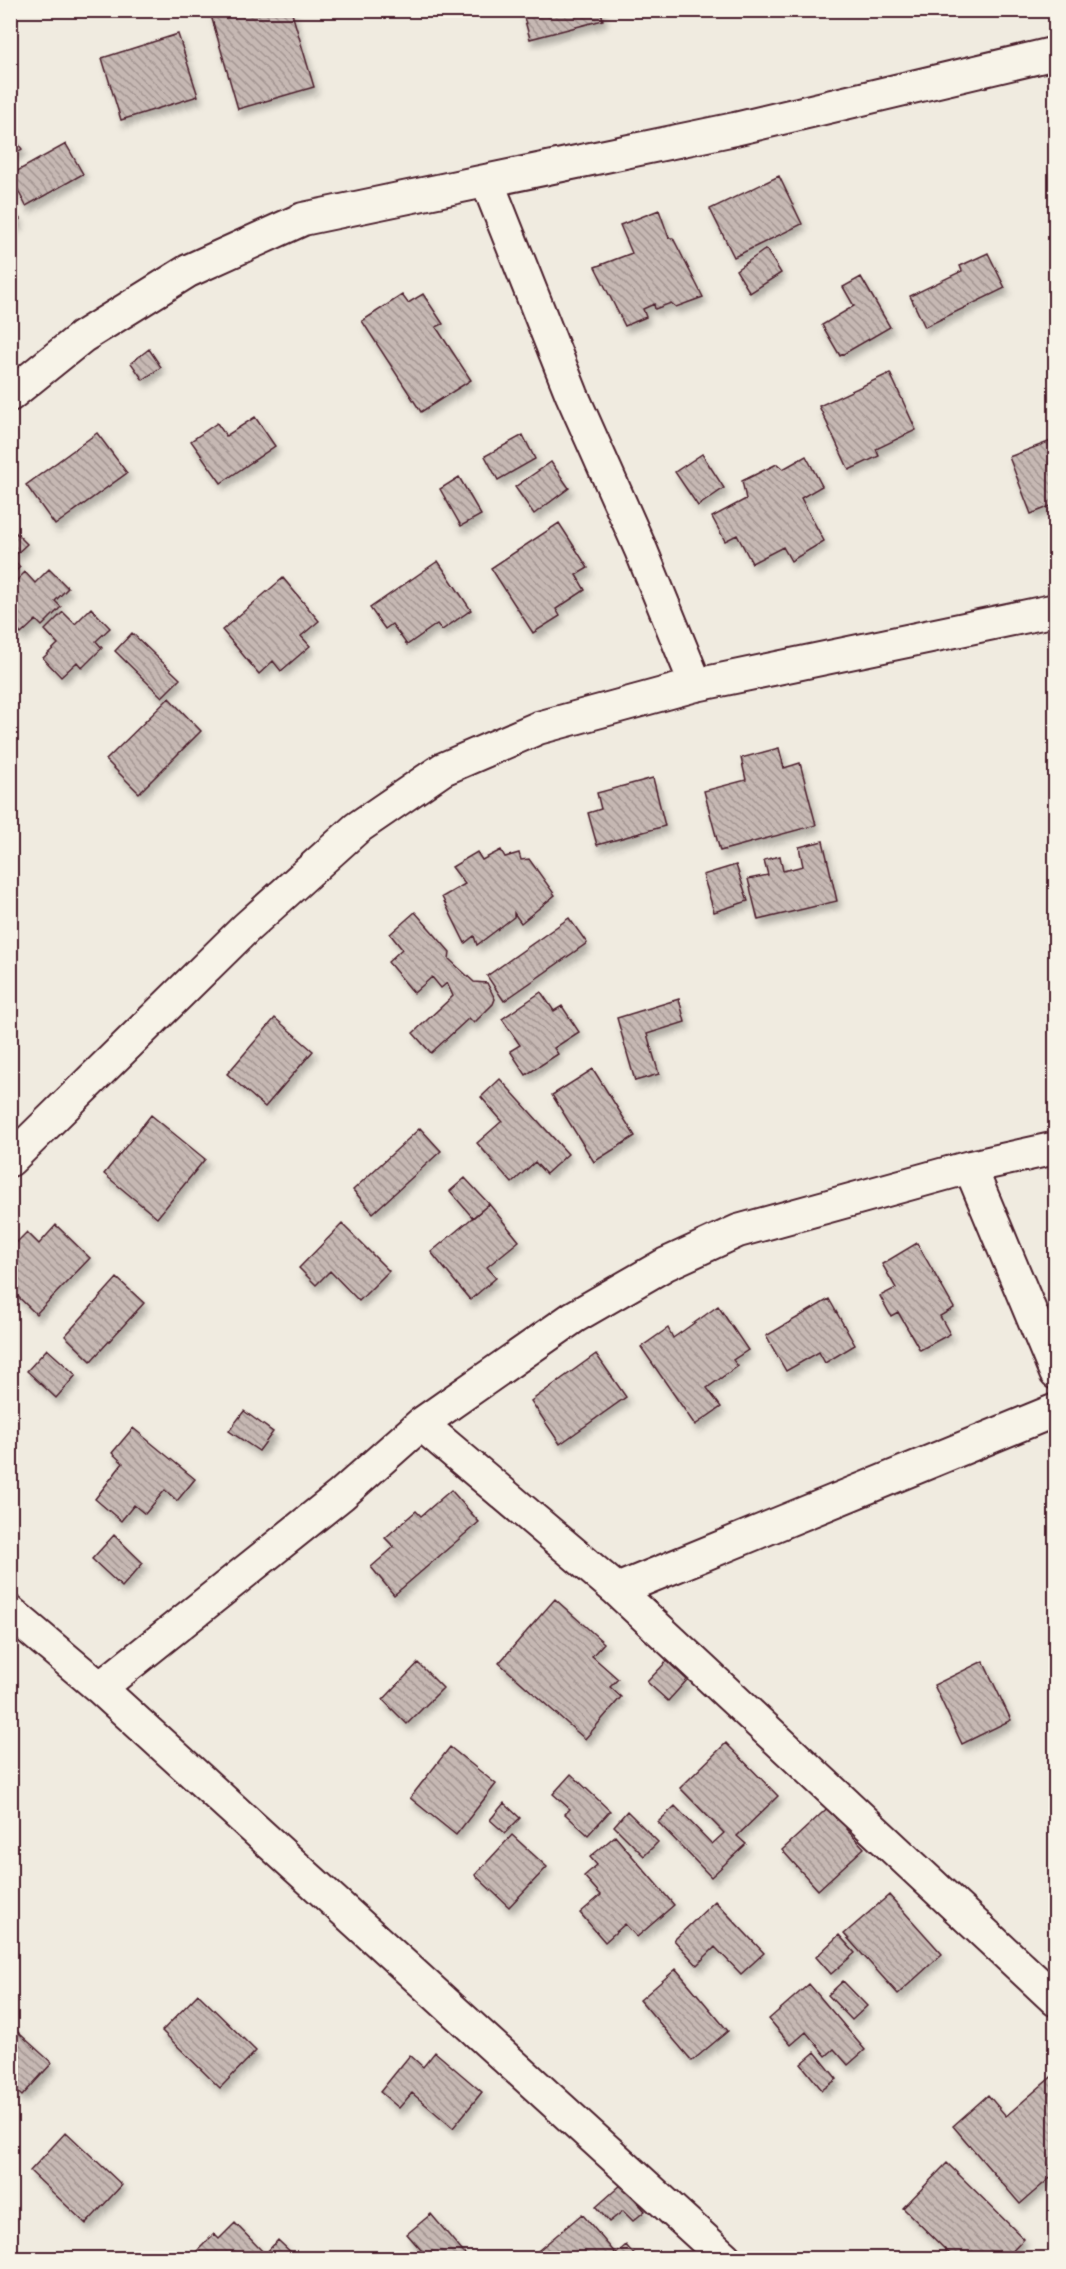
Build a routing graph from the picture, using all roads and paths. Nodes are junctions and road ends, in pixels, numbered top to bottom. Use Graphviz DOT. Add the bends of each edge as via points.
graph roads {
  1 [pos="1056,53"];
  2 [pos="487,181"];
  3 [pos="10,395"];
  4 [pos="1056,610"];
  5 [pos="696,685"];
  6 [pos="1056,1148"];
  7 [pos="10,1160"];
  8 [pos="970,1167"];
  9 [pos="1056,1373"];
  10 [pos="1056,1410"];
  11 [pos="420,1424"];
  12 [pos="617,1590"];
  13 [pos="10,1612"];
  14 [pos="100,1688"];
  15 [pos="1056,2000"];
  16 [pos="725,2259"];
  1 -- 2 [label="street" via="735,129"];
  2 -- 3 [label="street" via="303,219 188,271 82,337"];
  2 -- 5 [label="street"];
  4 -- 5 [label="street"];
  5 -- 7 [label="street" via="538,728 443,769 367,822 246,928"];
  6 -- 8 [label="street"];
  8 -- 9 [label="street"];
  8 -- 11 [label="street" via="738,1231 666,1264 574,1317"];
  10 -- 12 [label="street"];
  11 -- 12 [label="street"];
  11 -- 14 [label="street" via="341,1495"];
  12 -- 15 [label="street"];
  13 -- 14 [label="street"];
  14 -- 16 [label="street"];
}
